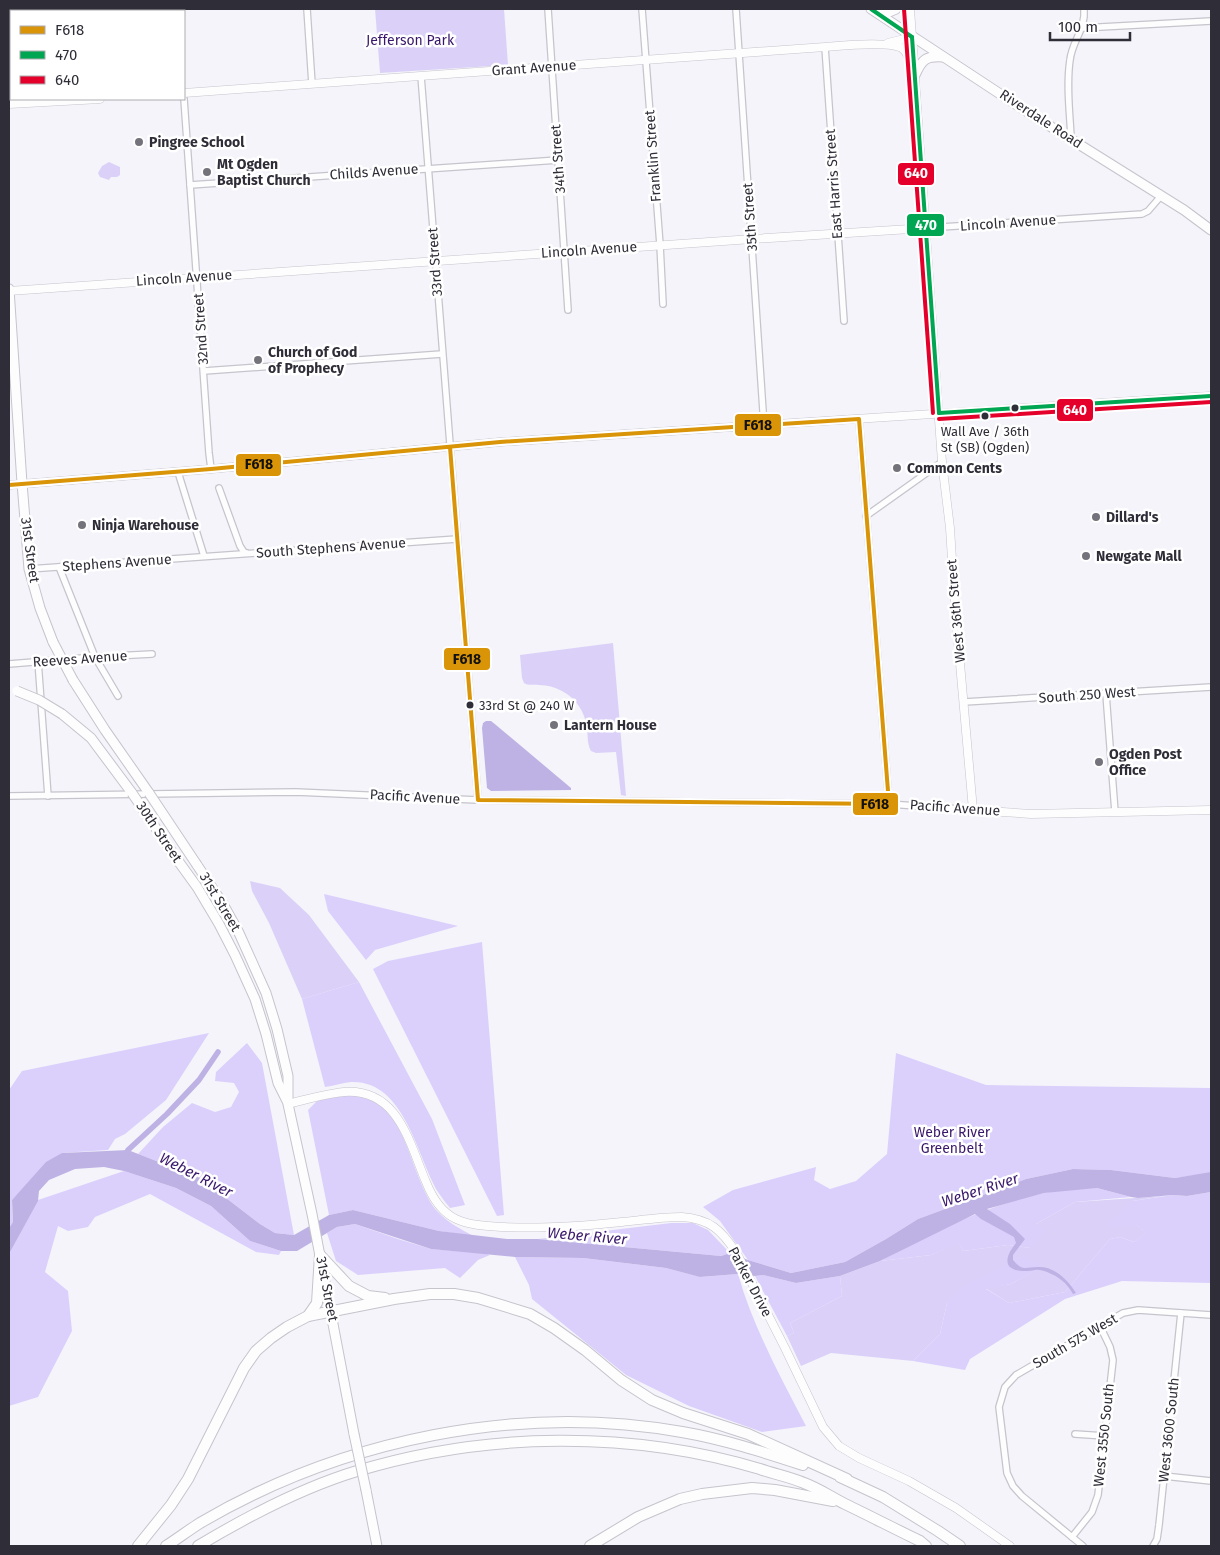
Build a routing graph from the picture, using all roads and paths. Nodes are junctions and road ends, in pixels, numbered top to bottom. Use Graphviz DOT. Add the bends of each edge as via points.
graph roads {
  1 [pos="307,9"];
  2 [pos="548,9"];
  3 [pos="642,9"];
  4 [pos="736,9"];
  5 [pos="871,9"];
  6 [pos="896,9"];
  7 [pos="910,9"];
  8 [pos="1084,9"];
  9 [pos="879,14"];
  10 [pos="1211,20"];
  11 [pos="1082,28"];
  12 [pos="912,37"];
  13 [pos="883,44"];
  14 [pos="825,47"];
  15 [pos="738,53"];
  16 [pos="945,58"];
  17 [pos="646,60"];
  18 [pos="552,67"];
  19 [pos="915,74"];
  20 [pos="421,76"];
  21 [pos="312,84"];
  22 [pos="185,93"];
  23 [pos="78,100"];
  24 [pos="184,100"];
  25 [pos="9,104"];
  26 [pos="1071,138"];
  27 [pos="558,160"];
  28 [pos="428,169"];
  29 [pos="190,185"];
  30 [pos="1161,196"];
  31 [pos="926,228"];
  32 [pos="1211,230"];
  33 [pos="838,233"];
  34 [pos="752,239"];
  35 [pos="660,245"];
  36 [pos="564,252"];
  37 [pos="435,261"];
  38 [pos="197,277"];
  39 [pos="9,290"];
  40 [pos="663,304"];
  41 [pos="568,310"];
  42 [pos="844,321"];
  43 [pos="442,354"];
  44 [pos="204,371"];
  45 [pos="1211,396"];
  46 [pos="939,413"];
  47 [pos="858,418"];
  48 [pos="764,426"];
  49 [pos="450,447"];
  50 [pos="942,462"];
  51 [pos="211,469"];
  52 [pos="178,472"];
  53 [pos="9,484"];
  54 [pos="22,484"];
  55 [pos="218,488"];
  56 [pos="866,516"];
  57 [pos="457,539"];
  58 [pos="247,553"];
  59 [pos="204,556"];
  60 [pos="58,567"];
  61 [pos="29,569"];
  62 [pos="152,654"];
  63 [pos="95,656"];
  64 [pos="38,661"];
  65 [pos="9,664"];
  66 [pos="1211,687"];
  67 [pos="13,690"];
  68 [pos="1106,694"];
  69 [pos="118,696"];
  70 [pos="964,702"];
  71 [pos="9,796"];
  72 [pos="48,796"];
  73 [pos="478,800"];
  74 [pos="889,804"];
  75 [pos="973,810"];
  76 [pos="1211,810"];
  77 [pos="1115,812"];
  78 [pos="288,1104"];
  79 [pos="320,1255"];
  80 [pos="394,1299"];
  81 [pos="331,1312"];
  82 [pos="1181,1313"];
  83 [pos="1211,1315"];
  84 [pos="308,1316"];
  85 [pos="1100,1326"];
  86 [pos="1075,1434"];
  87 [pos="1104,1436"];
  88 [pos="1164,1476"];
  89 [pos="847,1479"];
  90 [pos="1211,1481"];
  91 [pos="845,1504"];
  92 [pos="1072,1537"];
  93 [pos="138,1546"];
  94 [pos="166,1546"];
  95 [pos="198,1546"];
  96 [pos="377,1546"];
  97 [pos="590,1546"];
  98 [pos="926,1546"];
  99 [pos="960,1546"];
  100 [pos="1010,1546"];
  101 [pos="1083,1546"];
  102 [pos="1153,1546"];
  1 -- 21 [label="street"];
  2 -- 18 [label="street, 34th Street"];
  3 -- 17 [label="street, Franklin Street"];
  4 -- 15 [label="street, 35th Street"];
  5 -- 9 [label="main road, Riverdale Road"];
  6 -- 9 [label="main road"];
  7 -- 12 [label="street, West 36th Street"];
  8 -- 11 [label="street"];
  9 -- 12 [label="main road, Riverdale Road"];
  10 -- 11 [label="street"];
  11 -- 26 [label="street" via="1073,46 1068,79"];
  12 -- 13 [label="street"];
  12 -- 16 [label="main road, Riverdale Road"];
  12 -- 19 [label="street, West 36th Street"];
  13 -- 14 [label="street, Grant Avenue"];
  13 -- 19 [label="street" via="904,50"];
  14 -- 15 [label="street, Grant Avenue"];
  14 -- 33 [label="street, East Harris Street"];
  15 -- 17 [label="street, Grant Avenue"];
  15 -- 34 [label="street, 35th Street"];
  16 -- 19 [label="main road" via="926,58"];
  16 -- 26 [label="main road, Riverdale Road"];
  17 -- 18 [label="street, Grant Avenue"];
  17 -- 35 [label="street, Franklin Street"];
  18 -- 20 [label="street, Grant Avenue"];
  18 -- 27 [label="street, 34th Street"];
  19 -- 31 [label="street, West 36th Street"];
  20 -- 21 [label="street, Grant Avenue"];
  20 -- 28 [label="street, 33rd Street"];
  21 -- 22 [label="street, Grant Avenue"];
  23 -- 25 [label="street"];
  24 -- 29 [label="street, 32nd Street"];
  26 -- 30 [label="main road, Riverdale Road"];
  27 -- 28 [label="street, Childs Avenue"];
  27 -- 36 [label="street, 34th Street"];
  28 -- 29 [label="street, Childs Avenue"];
  28 -- 37 [label="street, 33rd Street"];
  29 -- 38 [label="street, 32nd Street"];
  30 -- 31 [label="street, Lincoln Avenue" via="1142,214"];
  30 -- 32 [label="main road, Riverdale Road"];
  31 -- 33 [label="street, Lincoln Avenue"];
  31 -- 46 [label="street, West 36th Street"];
  33 -- 34 [label="street, Lincoln Avenue"];
  33 -- 42 [label="street, East Harris Street"];
  34 -- 35 [label="street, Lincoln Avenue"];
  34 -- 48 [label="street, 35th Street"];
  35 -- 36 [label="street, Lincoln Avenue"];
  35 -- 40 [label="street, Franklin Street"];
  36 -- 37 [label="street, Lincoln Avenue"];
  36 -- 41 [label="street, 34th Street"];
  37 -- 38 [label="street, Lincoln Avenue"];
  37 -- 43 [label="street, 33rd Street"];
  38 -- 39 [label="street, Lincoln Avenue"];
  38 -- 44 [label="street, 32nd Street"];
  39 -- 54 [label="main road, 31st Street"];
  43 -- 44 [label="street"];
  43 -- 49 [label="street, 33rd Street"];
  44 -- 51 [label="street, 32nd Street"];
  45 -- 46 [label="street"];
  46 -- 47 [label="street"];
  46 -- 50 [label="street, West 36th Street"];
  47 -- 48 [label="street"];
  47 -- 56 [label="street"];
  48 -- 49 [label="street"];
  49 -- 51 [label="street"];
  49 -- 57 [label="street, 33rd Street"];
  50 -- 56 [label="street"];
  50 -- 70 [label="street, West 36th Street"];
  51 -- 52 [label="street"];
  52 -- 54 [label="street"];
  52 -- 59 [label="street"];
  53 -- 54 [label="street"];
  54 -- 61 [label="main road, 31st Street"];
  55 -- 58 [label="street" via="240,546"];
  56 -- 74 [label="street"];
  57 -- 58 [label="street, South Stephens Avenue"];
  57 -- 73 [label="street, 33rd Street"];
  58 -- 59 [label="street, South Stephens Avenue"];
  59 -- 60 [label="street, Stephens Avenue"];
  60 -- 61 [label="street, Stephens Avenue"];
  60 -- 63 [label="street"];
  61 -- 78 [label="main road, 31st Street, bridge" via="53,642 73,680 223,904 239,933 266,992 277,1029 288,1076"];
  62 -- 63 [label="street, Reeves Avenue"];
  63 -- 64 [label="street, Reeves Avenue"];
  63 -- 69 [label="street"];
  64 -- 65 [label="street, Reeves Avenue"];
  64 -- 72 [label="street"];
  66 -- 68 [label="street, South 250 West"];
  67 -- 78 [label="main road, 30th Street, bridge" via="62,714 91,738 196,887 219,924 255,1000 278,1083"];
  68 -- 70 [label="street, South 250 West"];
  68 -- 77 [label="street"];
  70 -- 75 [label="street, West 36th Street"];
  71 -- 72 [label="street, Pacific Avenue"];
  72 -- 73 [label="street, Pacific Avenue" via="296,792"];
  73 -- 74 [label="street, Pacific Avenue"];
  74 -- 75 [label="street, Pacific Avenue"];
  75 -- 77 [label="street, Pacific Avenue" via="1031,814"];
  76 -- 77 [label="street, Pacific Avenue"];
  78 -- 79 [label="main road, 31st Street"];
  78 -- 100 [label="street, Parker Drive" via="344,1092 364,1093 382,1101 403,1128 438,1205 460,1221 484,1226 540,1228 671,1217 693,1218 715,1227 736,1252 823,1427 839,1446 956,1508"];
  79 -- 80 [label="highway" via="349,1286 368,1296"];
  79 -- 81 [label="main road, 31st Street"];
  79 -- 84 [label="highway" via="317,1304"];
  80 -- 81 [label="highway"];
  80 -- 89 [label="highway" via="454,1294 530,1314 570,1339 652,1400 748,1434"];
  81 -- 84 [label="highway"];
  81 -- 96 [label="main road, 31st Street, bridge"];
  82 -- 83 [label="street, South 575 West"];
  82 -- 85 [label="street, South 575 West" via="1138,1310 1123,1313"];
  82 -- 88 [label="street, West 3600 South"];
  84 -- 93 [label="highway" via="287,1326 256,1351 233,1388 188,1479"];
  85 -- 87 [label="street, West 3550 South" via="1113,1360"];
  85 -- 92 [label="street, South 575 West" via="1016,1376 1005,1388 999,1407 1007,1472 1013,1486"];
  86 -- 87 [label="street"];
  87 -- 92 [label="street, West 3550 South" via="1098,1495 1092,1512"];
  88 -- 90 [label="street"];
  88 -- 102 [label="street, West 3600 South" via="1157,1539"];
  89 -- 94 [label="highway" via="729,1441 682,1432 593,1423 494,1426 400,1442 307,1471 200,1523"];
  89 -- 99 [label="highway" via="883,1497"];
  91 -- 95 [label="highway" via="804,1483 681,1450 611,1442 541,1440 436,1452 357,1471 276,1504"];
  91 -- 97 [label="highway" via="752,1488 702,1494 680,1499 638,1517"];
  91 -- 98 [label="highway"];
  92 -- 101 [label="street"];
}
